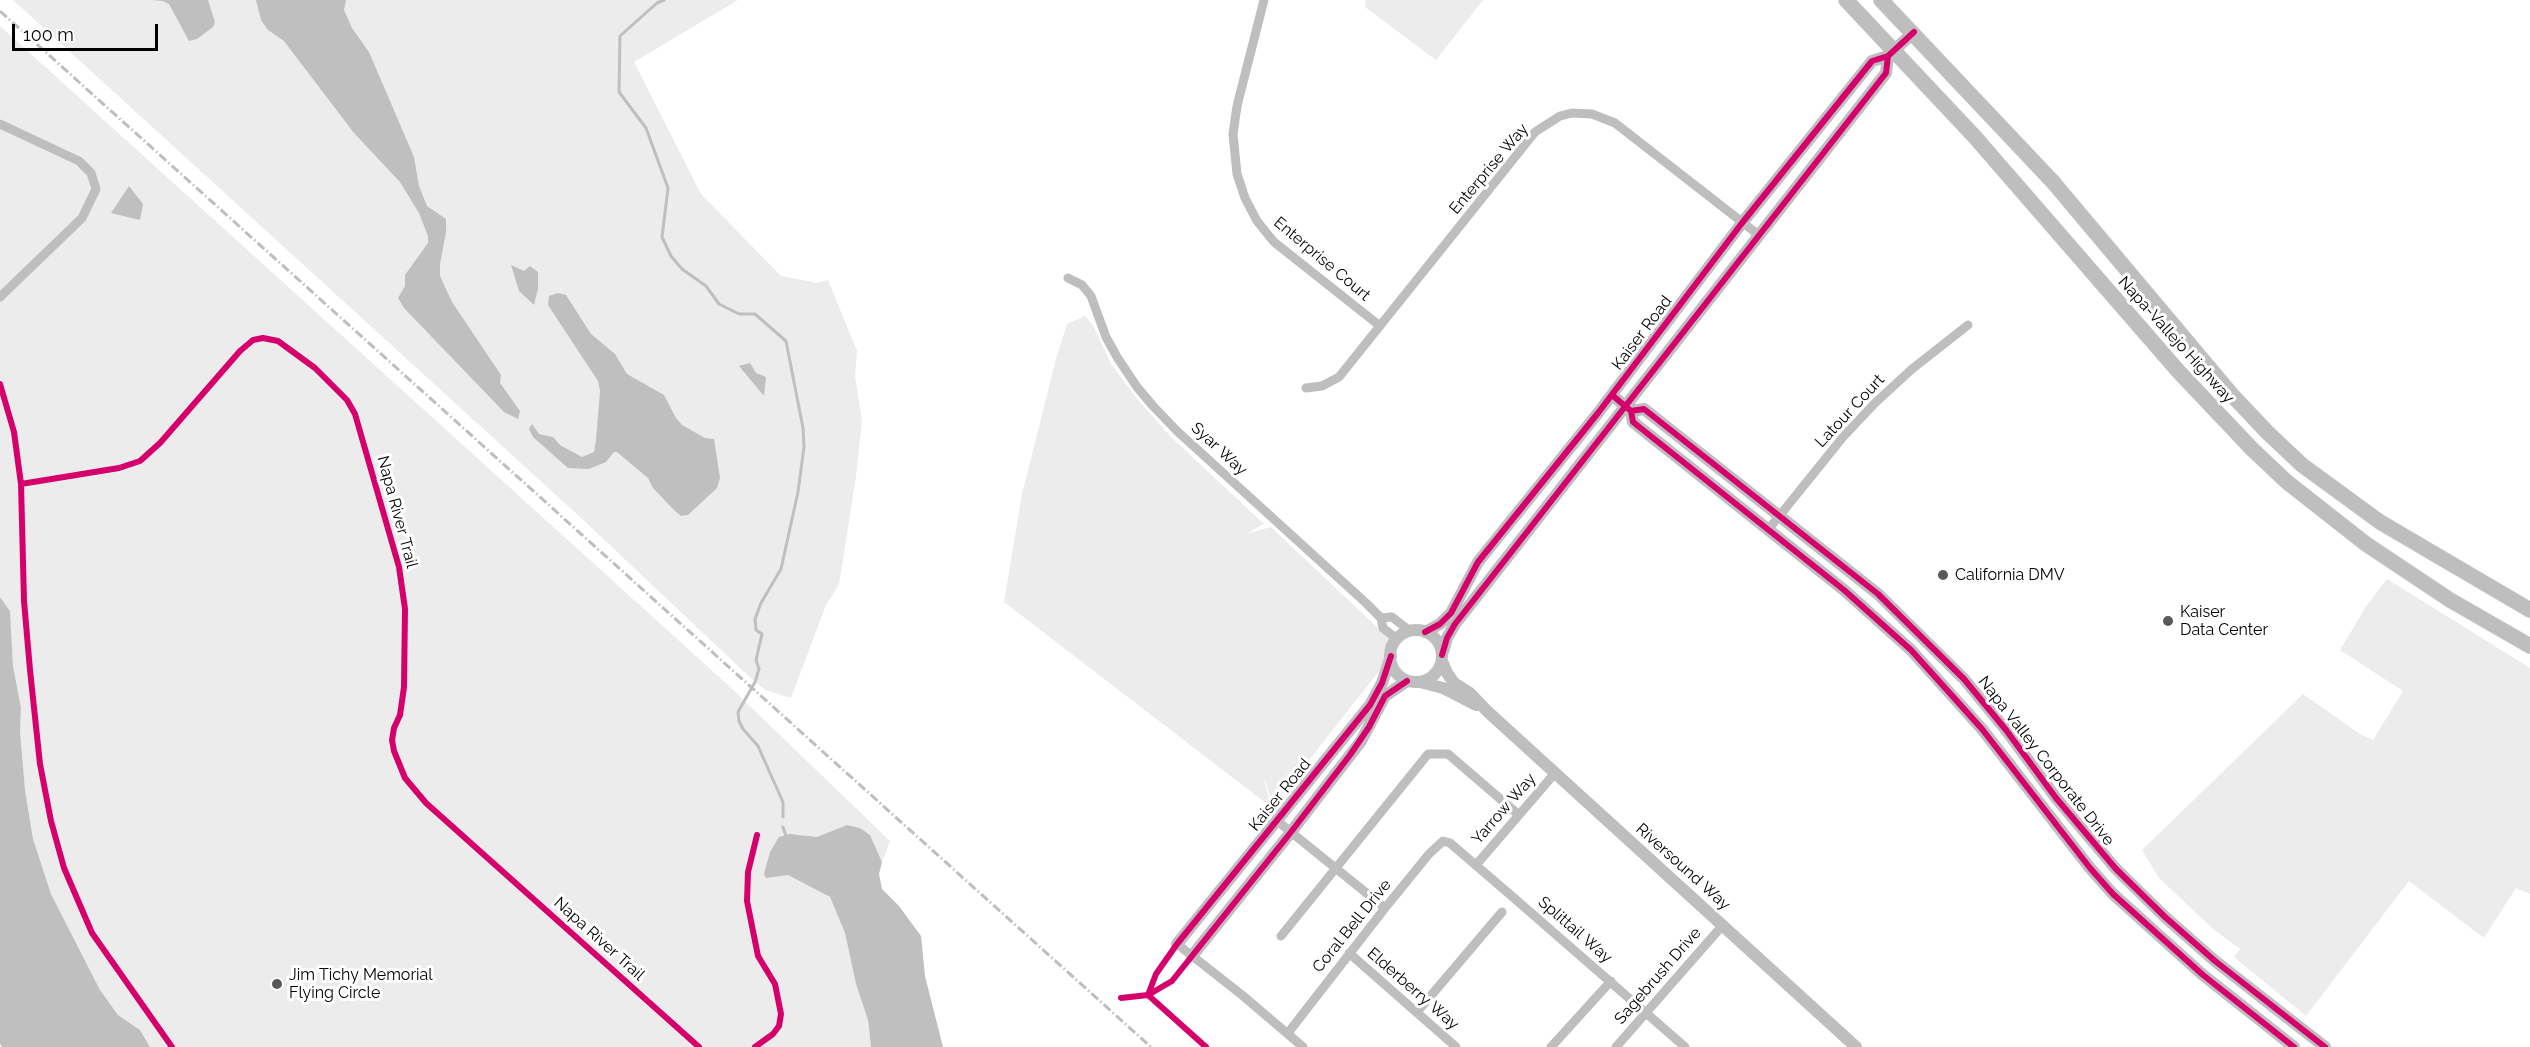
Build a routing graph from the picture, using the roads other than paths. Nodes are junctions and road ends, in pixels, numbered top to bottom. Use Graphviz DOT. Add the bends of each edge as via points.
graph roads {
  1 [pos="1264,0"];
  2 [pos="1846,0"];
  3 [pos="1881,0"];
  4 [pos="1914,33"];
  5 [pos="1892,53"];
  6 [pos="0,124"];
  7 [pos="1742,223"];
  8 [pos="1760,236"];
  9 [pos="1068,278"];
  10 [pos="0,297"];
  11 [pos="1968,325"];
  12 [pos="1380,326"];
  13 [pos="1306,388"];
  14 [pos="1612,394"];
  15 [pos="1628,408"];
  16 [pos="1780,515"];
  17 [pos="1768,530"];
  18 [pos="2530,610"];
  19 [pos="1381,618"];
  20 [pos="1410,631"];
  21 [pos="1425,632"];
  22 [pos="1397,639"];
  23 [pos="2530,646"];
  24 [pos="1390,656"];
  25 [pos="1442,658"];
  26 [pos="1413,681"];
  27 [pos="1487,711"];
  28 [pos="1555,773"];
  29 [pos="1519,815"];
  30 [pos="1276,820"];
  31 [pos="1291,832"];
  32 [pos="1443,841"];
  33 [pos="2103,855"];
  34 [pos="1476,865"];
  35 [pos="1336,867"];
  36 [pos="2090,868"];
  37 [pos="1385,908"];
  38 [pos="1502,912"];
  39 [pos="1722,926"];
  40 [pos="1281,936"];
  41 [pos="1177,944"];
  42 [pos="1349,953"];
  43 [pos="1192,956"];
  44 [pos="1611,981"];
  45 [pos="1417,1012"];
  46 [pos="1647,1012"];
  47 [pos="1288,1033"];
  48 [pos="1303,1047"];
  49 [pos="1456,1047"];
  50 [pos="1551,1047"];
  51 [pos="1616,1047"];
  52 [pos="1685,1047"];
  53 [pos="1856,1047"];
  54 [pos="2294,1047"];
  55 [pos="2325,1047"];
  1 -- 12 [label="street, Enterprise Court" via="1234,120 1234,157 1240,184 1257,221 1274,242"];
  2 -- 5 [label="main road, Napa-Vallejo Highway"];
  3 -- 4 [label="main road, Napa-Vallejo Highway"];
  4 -- 5 [label="street, Kaiser Road"];
  4 -- 18 [label="main road, Napa-Vallejo Highway" via="2053,182 2232,395 2302,465 2380,522"];
  5 -- 7 [label="street, Kaiser Road" via="1872,62"];
  5 -- 8 [label="street, Kaiser Road" via="1886,73"];
  5 -- 23 [label="main road, Napa-Vallejo Highway" via="1982,145 2179,372 2287,482 2366,544 2450,600"];
  6 -- 10 [label="street" via="79,161 91,173 96,189 82,218"];
  7 -- 8 [label="street, Enterprise Way"];
  7 -- 12 [label="street, Enterprise Way" via="1615,123 1592,114 1560,116 1535,132"];
  7 -- 14 [label="street, Kaiser Road"];
  8 -- 15 [label="street, Kaiser Road"];
  9 -- 19 [label="street, Syar Way" via="1082,285 1090,296 1117,357 1153,406"];
  11 -- 16 [label="street, Latour Court" via="1875,403"];
  12 -- 13 [label="street, Enterprise Way" via="1339,377 1322,386"];
  14 -- 15 [label="street, Napa Valley Corporate Drive"];
  14 -- 21 [label="street, Kaiser Road" via="1479,562 1451,613"];
  15 -- 16 [label="street, Napa Valley Corporate Drive" via="1644,410"];
  15 -- 17 [label="street, Napa Valley Corporate Drive" via="1633,422"];
  15 -- 25 [label="street, Kaiser Road" via="1455,624"];
  16 -- 17 [label="street, Latour Court"];
  16 -- 33 [label="street, Napa Valley Corporate Drive" via="1878,594 1956,670"];
  17 -- 36 [label="street, Napa Valley Corporate Drive" via="1844,590 1939,678"];
  19 -- 20 [label="street, Syar Way" via="1392,617"];
  19 -- 22 [label="street, Syar Way" via="1383,628"];
  20 -- 21 [label="street"];
  20 -- 22 [label="street"];
  21 -- 25 [label="street" via="1437,641"];
  22 -- 24 [label="street"];
  24 -- 26 [label="street" via="1394,669"];
  24 -- 30 [label="street, Kaiser Road" via="1370,705"];
  25 -- 26 [label="street" via="1434,675"];
  25 -- 27 [label="street, Riversound Way" via="1454,683"];
  26 -- 27 [label="street, Riversound Way" via="1443,688"];
  26 -- 31 [label="street, Kaiser Road" via="1385,696 1360,741"];
  27 -- 28 [label="street, Riversound Way"];
  28 -- 29 [label="street, Yarrow Way"];
  28 -- 39 [label="street, Riversound Way"];
  29 -- 34 [label="street, Yarrow Way"];
  29 -- 35 [label="street" via="1448,754 1428,754"];
  30 -- 31 [label="street"];
  30 -- 41 [label="street, Kaiser Road"];
  31 -- 35 [label="street"];
  31 -- 43 [label="street, Kaiser Road"];
  32 -- 34 [label="street, Splittail Way"];
  32 -- 37 [label="street, Coral Bell Drive"];
  33 -- 36 [label="street"];
  33 -- 55 [label="street, Napa Valley Corporate Drive" via="2190,939"];
  34 -- 44 [label="street, Splittail Way"];
  35 -- 37 [label="street"];
  35 -- 40 [label="street"];
  36 -- 54 [label="street, Napa Valley Corporate Drive" via="2153,931"];
  37 -- 42 [label="street, Coral Bell Drive"];
  38 -- 45 [label="street"];
  39 -- 46 [label="street, Sagebrush Drive"];
  39 -- 53 [label="street, Riversound Way"];
  41 -- 43 [label="street"];
  42 -- 45 [label="street, Elderberry Way"];
  42 -- 47 [label="street, Coral Bell Drive"];
  43 -- 47 [label="street"];
  44 -- 46 [label="street, Splittail Way"];
  44 -- 50 [label="street"];
  45 -- 49 [label="street, Elderberry Way"];
  46 -- 51 [label="street, Sagebrush Drive"];
  46 -- 52 [label="street, Splittail Way"];
  47 -- 48 [label="street"];
}
